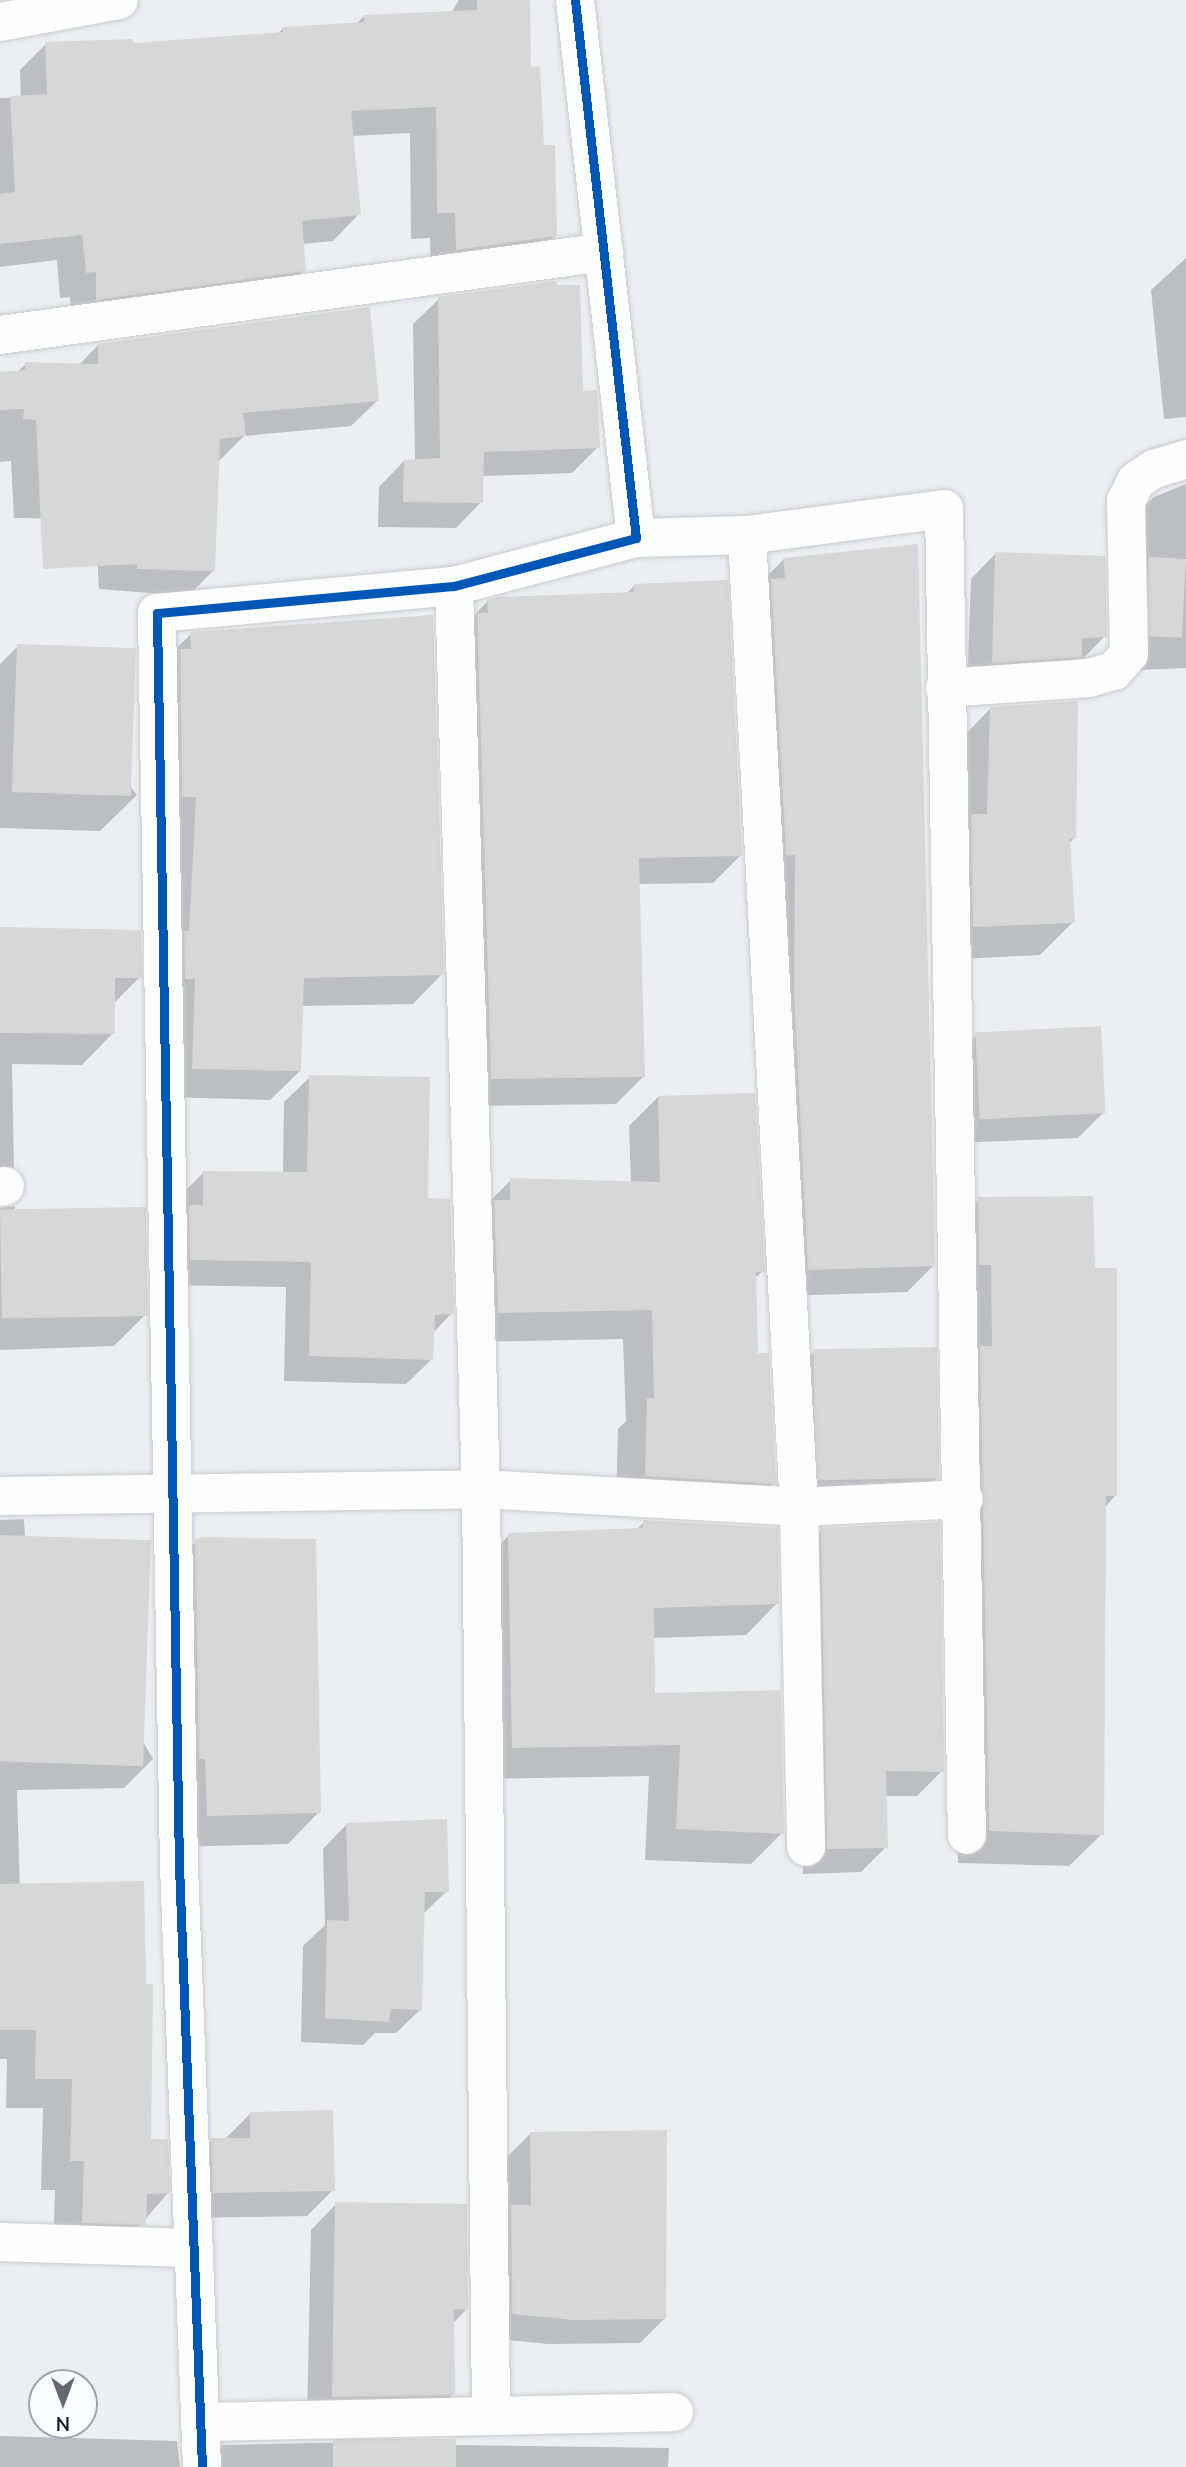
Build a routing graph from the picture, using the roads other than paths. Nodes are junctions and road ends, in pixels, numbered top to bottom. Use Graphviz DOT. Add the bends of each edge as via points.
graph roads {
  1 [pos="575,0"];
  2 [pos="114,1"];
  3 [pos="0,22"];
  4 [pos="604,252"];
  5 [pos="0,335"];
  6 [pos="1186,459"];
  7 [pos="747,535"];
  8 [pos="636,538"];
  9 [pos="454,586"];
  10 [pos="945,688"];
  11 [pos="481,1489"];
  12 [pos="173,1493"];
  13 [pos="0,1496"];
  14 [pos="964,1499"];
  15 [pos="799,1507"];
  16 [pos="967,1835"];
  17 [pos="806,1847"];
  18 [pos="0,2242"];
  19 [pos="194,2248"];
  20 [pos="674,2412"];
  21 [pos="491,2416"];
  22 [pos="201,2422"];
  23 [pos="202,2467"];
  1 -- 4 [label="street"];
  2 -- 3 [label="street"];
  4 -- 5 [label="street"];
  4 -- 8 [label="street"];
  6 -- 10 [label="street" via="1154,469 1136,481 1126,501 1129,654 1114,671 1089,678"];
  7 -- 8 [label="street"];
  7 -- 10 [label="street" via="944,509"];
  7 -- 15 [label="street"];
  8 -- 9 [label="street"];
  9 -- 11 [label="street"];
  9 -- 12 [label="street" via="157,613"];
  10 -- 14 [label="street"];
  11 -- 12 [label="street"];
  11 -- 15 [label="street"];
  11 -- 21 [label="street"];
  12 -- 13 [label="street"];
  12 -- 19 [label="street" via="179,1865"];
  14 -- 15 [label="street"];
  14 -- 16 [label="street"];
  15 -- 17 [label="street"];
  18 -- 19 [label="street"];
  19 -- 22 [label="street"];
  20 -- 21 [label="street"];
  21 -- 22 [label="street"];
  22 -- 23 [label="street"];
}
